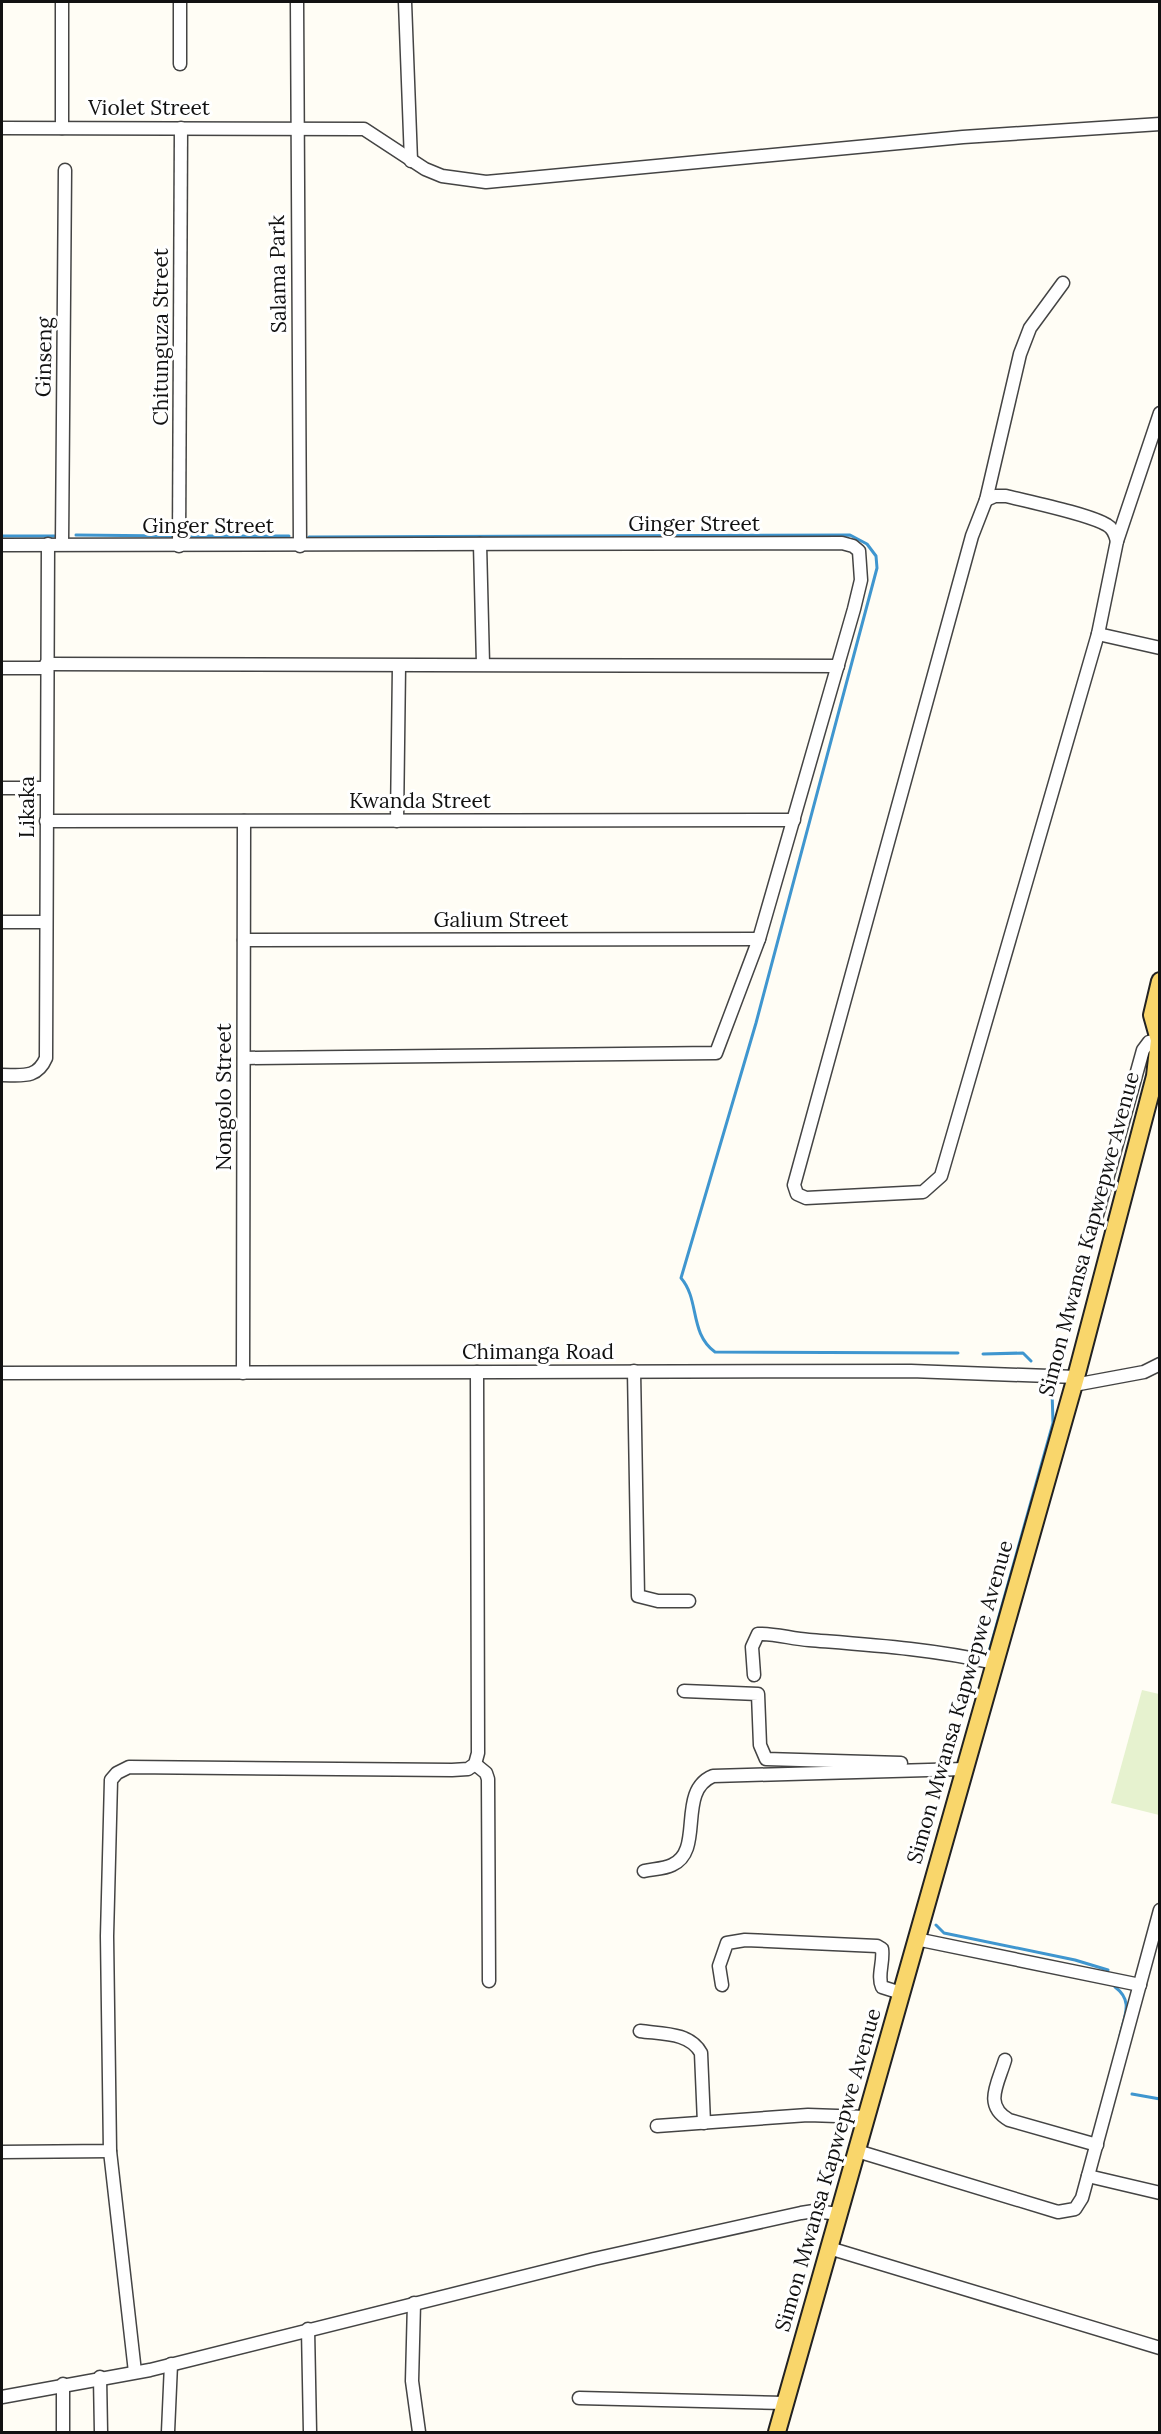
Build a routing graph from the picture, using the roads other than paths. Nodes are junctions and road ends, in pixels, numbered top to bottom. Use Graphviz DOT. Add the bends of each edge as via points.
graph roads {
  1 [pos="62,2"];
  2 [pos="180,2"];
  3 [pos="297,2"];
  4 [pos="405,2"];
  5 [pos="180,64"];
  6 [pos="1160,124"];
  7 [pos="296,127"];
  8 [pos="2,128"];
  9 [pos="62,128"];
  10 [pos="181,128"];
  11 [pos="411,161"];
  12 [pos="66,170"];
  13 [pos="1063,283"];
  14 [pos="1160,413"];
  15 [pos="986,500"];
  16 [pos="1117,541"];
  17 [pos="48,544"];
  18 [pos="62,544"];
  19 [pos="480,544"];
  20 [pos="2,545"];
  21 [pos="179,546"];
  22 [pos="300,546"];
  23 [pos="1098,634"];
  24 [pos="1160,648"];
  25 [pos="483,664"];
  26 [pos="46,666"];
  27 [pos="399,666"];
  28 [pos="838,666"];
  29 [pos="2,668"];
  30 [pos="2,788"];
  31 [pos="46,788"];
  32 [pos="794,820"];
  33 [pos="46,821"];
  34 [pos="244,821"];
  35 [pos="397,821"];
  36 [pos="2,922"];
  37 [pos="46,922"];
  38 [pos="759,939"];
  39 [pos="244,940"];
  40 [pos="1160,981"];
  41 [pos="1159,1040"];
  42 [pos="244,1058"];
  43 [pos="2,1075"];
  44 [pos="1097,1215"];
  45 [pos="1160,1364"];
  46 [pos="634,1371"];
  47 [pos="477,1372"];
  48 [pos="2,1373"];
  49 [pos="243,1373"];
  50 [pos="1075,1381"];
  51 [pos="689,1601"];
  52 [pos="994,1663"];
  53 [pos="754,1675"];
  54 [pos="684,1691"];
  55 [pos="475,1764"];
  56 [pos="964,1769"];
  57 [pos="940,1770"];
  58 [pos="644,1871"];
  59 [pos="1160,1910"];
  60 [pos="916,1939"];
  61 [pos="1154,1951"];
  62 [pos="489,1981"];
  63 [pos="722,1985"];
  64 [pos="1140,1985"];
  65 [pos="901,1994"];
  66 [pos="639,2031"];
  67 [pos="1005,2060"];
  68 [pos="867,2117"];
  69 [pos="704,2123"];
  70 [pos="657,2126"];
  71 [pos="1096,2145"];
  72 [pos="110,2151"];
  73 [pos="857,2151"];
  74 [pos="2,2152"];
  75 [pos="1088,2176"];
  76 [pos="1160,2193"];
  77 [pos="839,2214"];
  78 [pos="829,2248"];
  79 [pos="414,2303"];
  80 [pos="308,2329"];
  81 [pos="1160,2348"];
  82 [pos="171,2364"];
  83 [pos="135,2372"];
  84 [pos="100,2377"];
  85 [pos="63,2384"];
  86 [pos="2,2397"];
  87 [pos="579,2398"];
  88 [pos="785,2403"];
  89 [pos="782,2431"];
  90 [pos="63,2433"];
  91 [pos="101,2433"];
  92 [pos="168,2433"];
  93 [pos="310,2433"];
  94 [pos="419,2433"];
  1 -- 9 [label="street"];
  2 -- 5 [label="street"];
  3 -- 7 [label="street, Salama Park"];
  4 -- 11 [label="street"];
  6 -- 11 [label="street, Violet Street" via="928,140 486,182 442,176"];
  7 -- 10 [label="street, Violet Street"];
  7 -- 11 [label="street, Violet Street" via="364,129"];
  7 -- 22 [label="street, Salama Park"];
  8 -- 9 [label="street, Violet Street"];
  9 -- 10 [label="street, Violet Street"];
  10 -- 21 [label="street, Chitunguza Street"];
  12 -- 18 [label="street, Ginseng"];
  13 -- 15 [label="street" via="1030,328 1020,354"];
  14 -- 16 [label="street"];
  15 -- 16 [label="street" via="1006,496 1093,520 1114,531"];
  15 -- 23 [label="street" via="972,536 839,1015 794,1185 797,1194 806,1198 923,1192 941,1176"];
  16 -- 23 [label="street"];
  17 -- 18 [label="street, Ginger Street"];
  17 -- 20 [label="street, Ginger Street"];
  17 -- 26 [label="street, Likaka"];
  18 -- 21 [label="street, Ginger Street"];
  19 -- 22 [label="street, Ginger Street"];
  19 -- 25 [label="street"];
  19 -- 28 [label="street, Ginger Street" via="853,546 860,551 861,580"];
  21 -- 22 [label="street, Ginger Street"];
  23 -- 24 [label="street"];
  25 -- 27 [label="street"];
  25 -- 28 [label="street"];
  26 -- 27 [label="street"];
  26 -- 29 [label="street"];
  26 -- 31 [label="street, Likaka"];
  27 -- 35 [label="street"];
  28 -- 32 [label="street, Ginger Street"];
  30 -- 31 [label="street"];
  31 -- 33 [label="street, Likaka"];
  32 -- 35 [label="street, Kwanda Street"];
  32 -- 38 [label="street, Ginger Street"];
  33 -- 34 [label="street, Kwanda Street"];
  33 -- 37 [label="street, Likaka"];
  34 -- 35 [label="street, Kwanda Street"];
  34 -- 39 [label="street, Nongolo Street"];
  36 -- 37 [label="street"];
  37 -- 43 [label="street, Likaka" via="46,1058 42,1069 34,1075"];
  38 -- 39 [label="street, Galium Street"];
  38 -- 42 [label="street, Ginger Street" via="716,1053"];
  39 -- 42 [label="street, Nongolo Street"];
  40 -- 41 [label="main road, Simon Mwansa Kapwepwe Avenue" via="1152,1015"];
  41 -- 44 [label="street" via="1149,1042 1143,1050"];
  41 -- 50 [label="main road, Simon Mwansa Kapwepwe Avenue" via="1155,1076"];
  42 -- 49 [label="street, Nongolo Street"];
  45 -- 50 [label="street, Chimanga Road" via="1144,1372"];
  46 -- 47 [label="street, Chimanga Road"];
  46 -- 50 [label="street, Chimanga Road" via="911,1371"];
  46 -- 51 [label="street" via="638,1596 658,1602"];
  47 -- 49 [label="street, Chimanga Road"];
  47 -- 55 [label="street"];
  48 -- 49 [label="street, Chimanga Road"];
  50 -- 52 [label="main road, Simon Mwansa Kapwepwe Avenue"];
  52 -- 53 [label="street" via="931,1650 758,1634 752,1647"];
  52 -- 56 [label="main road, Simon Mwansa Kapwepwe Avenue"];
  54 -- 57 [label="street" via="758,1694 760,1745 766,1759 923,1763"];
  55 -- 62 [label="street" via="488,1779"];
  55 -- 72 [label="street" via="468,1769 452,1770 129,1767 117,1773 111,1780 106,1936"];
  56 -- 57 [label="street"];
  56 -- 60 [label="main road, Simon Mwansa Kapwepwe Avenue"];
  57 -- 58 [label="street" via="712,1776 702,1780 697,1790 688,1845 682,1857 673,1865"];
  59 -- 61 [label="street"];
  60 -- 64 [label="street"];
  60 -- 65 [label="main road, Simon Mwansa Kapwepwe Avenue"];
  61 -- 64 [label="street"];
  63 -- 65 [label="street" via="718,1966 727,1943 745,1940 877,1946 883,1956 879,1981 882,1987"];
  64 -- 71 [label="street"];
  65 -- 68 [label="main road, Simon Mwansa Kapwepwe Avenue"];
  66 -- 69 [label="street" via="686,2038 697,2045"];
  67 -- 71 [label="street" via="995,2095 994,2106 999,2114"];
  68 -- 69 [label="street" via="808,2115"];
  68 -- 73 [label="main road, Simon Mwansa Kapwepwe Avenue"];
  69 -- 70 [label="street"];
  71 -- 75 [label="street"];
  72 -- 74 [label="street"];
  72 -- 83 [label="street"];
  73 -- 75 [label="street" via="1058,2212 1076,2209"];
  73 -- 77 [label="main road, Simon Mwansa Kapwepwe Avenue"];
  75 -- 76 [label="street"];
  77 -- 78 [label="main road, Simon Mwansa Kapwepwe Avenue"];
  77 -- 79 [label="street" via="801,2213"];
  78 -- 81 [label="street"];
  78 -- 88 [label="main road, Simon Mwansa Kapwepwe Avenue"];
  79 -- 80 [label="street"];
  79 -- 94 [label="street" via="412,2381"];
  80 -- 82 [label="street"];
  80 -- 93 [label="street"];
  82 -- 83 [label="street"];
  82 -- 92 [label="street"];
  83 -- 84 [label="street"];
  84 -- 85 [label="street"];
  84 -- 91 [label="street"];
  85 -- 86 [label="street"];
  85 -- 90 [label="street"];
  87 -- 88 [label="street"];
  88 -- 89 [label="main road, Simon Mwansa Kapwepwe Avenue"];
}
